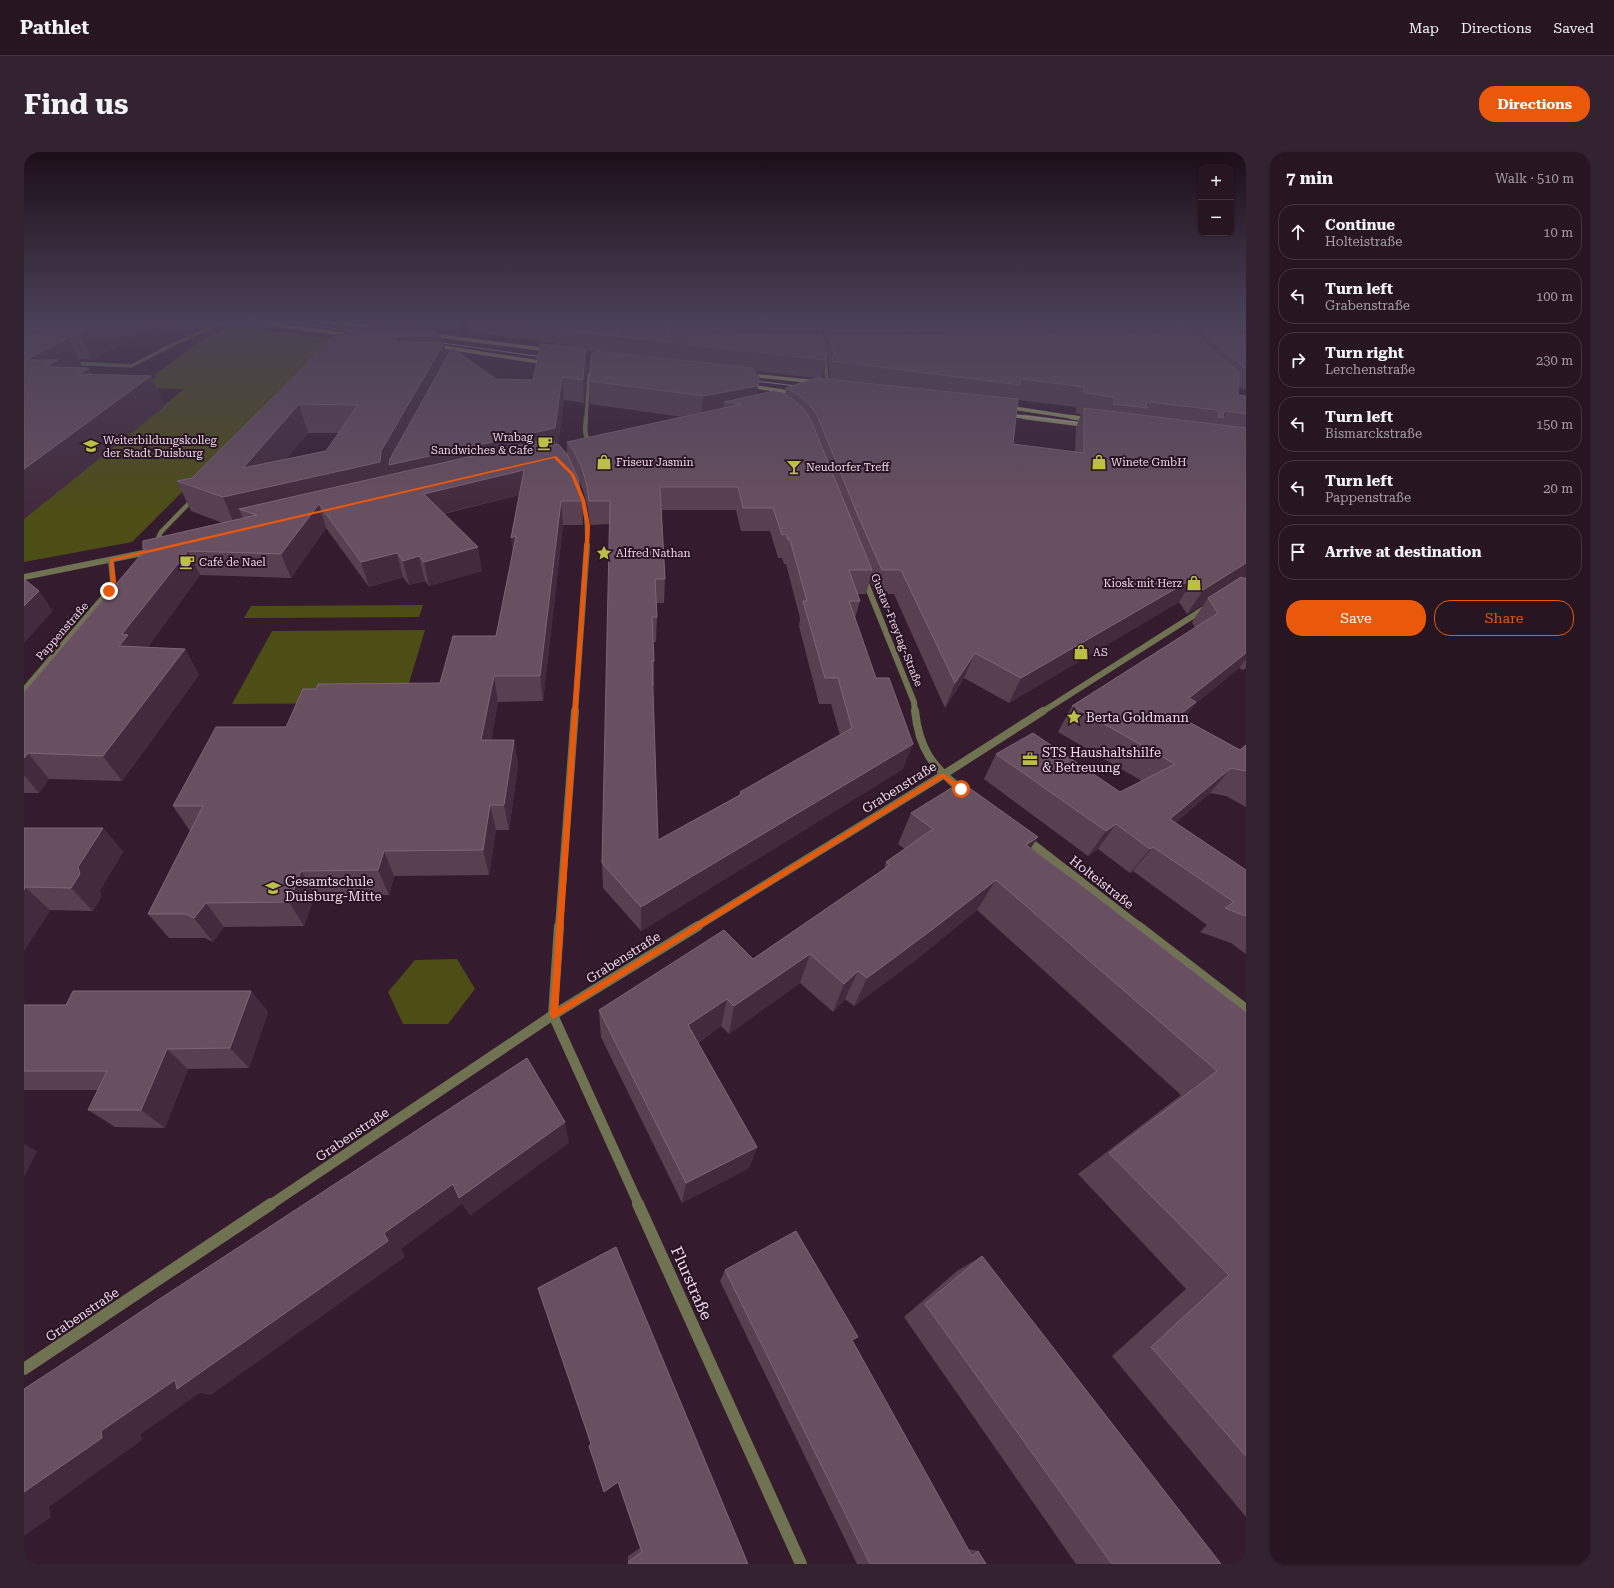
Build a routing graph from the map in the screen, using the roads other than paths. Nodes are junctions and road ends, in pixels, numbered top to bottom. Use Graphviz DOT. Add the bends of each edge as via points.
graph roads {
  1 [pos="588,385"];
  2 [pos="743,385"];
  3 [pos="824,385"];
  4 [pos="751,386"];
  5 [pos="820,390"];
  6 [pos="758,394"];
  7 [pos="803,394"];
  8 [pos="1005,407"];
  9 [pos="1003,415"];
  10 [pos="1099,421"];
  11 [pos="1091,426"];
  12 [pos="588,449"];
  13 [pos="572,474"];
  14 [pos="198,493"];
  15 [pos="169,547"];
  16 [pos="161,549"];
  17 [pos="111,560"];
  18 [pos="862,573"];
  19 [pos="24,577"];
  20 [pos="1218,600"];
  21 [pos="24,690"];
  22 [pos="943,775"];
  23 [pos="973,799"];
  24 [pos="1016,832"];
  25 [pos="1246,1009"];
  26 [pos="553,1016"];
  27 [pos="24,1369"];
  28 [pos="801,1564"];
  1 -- 12 [label="street" via="585,434 595,447"];
  2 -- 4 [label="main road"];
  3 -- 5 [label="street"];
  4 -- 6 [label="street"];
  4 -- 7 [label="main road"];
  8 -- 10 [label="main road"];
  9 -- 11 [label="main road"];
  13 -- 26 [label="street" via="583,500 588,526"];
  14 -- 16 [label="street" via="161,532 158,538"];
  15 -- 16 [label="street"];
  16 -- 17 [label="street"];
  17 -- 19 [label="street"];
  17 -- 21 [label="street, Pappenstraße" via="113,582 109,591"];
  18 -- 22 [label="street, Gustav-Freytag-Straße" via="914,702 917,731 930,759"];
  20 -- 22 [label="street, Grabenstraße"];
  22 -- 23 [label="street"];
  22 -- 26 [label="street, Grabenstraße"];
  24 -- 25 [label="street, Holteistraße"];
  26 -- 27 [label="street, Grabenstraße"];
  26 -- 28 [label="street, Flurstraße"];
}
